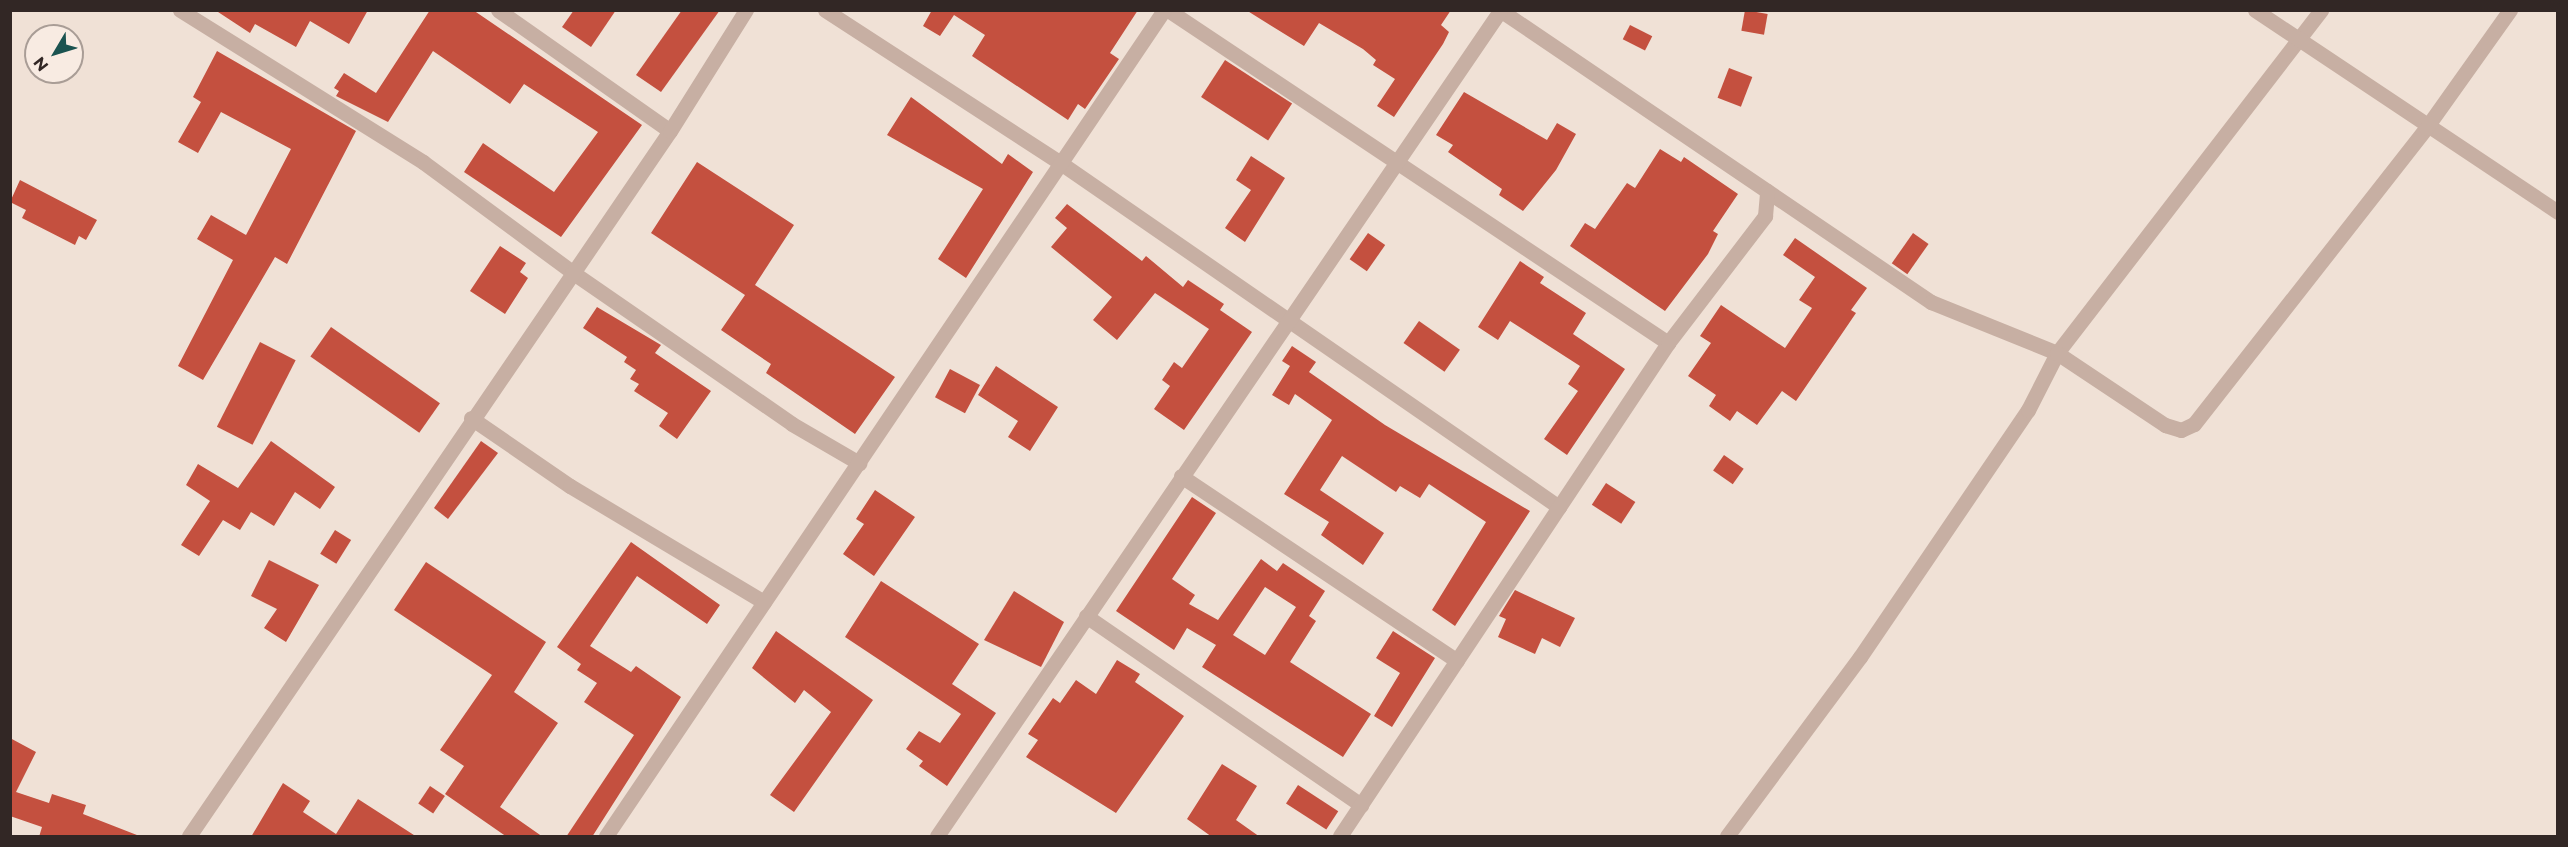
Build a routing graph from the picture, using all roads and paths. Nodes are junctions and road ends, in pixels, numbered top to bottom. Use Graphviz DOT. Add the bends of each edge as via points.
graph roads {
  1 [pos="180,10"];
  2 [pos="498,10"];
  3 [pos="746,10"];
  4 [pos="825,10"];
  5 [pos="1166,10"];
  6 [pos="2255,10"];
  7 [pos="2321,10"];
  8 [pos="2510,10"];
  9 [pos="1500,11"];
  10 [pos="2298,41"];
  11 [pos="2426,128"];
  12 [pos="670,131"];
  13 [pos="1396,163"];
  14 [pos="1062,164"];
  15 [pos="1767,191"];
  16 [pos="2558,212"];
  17 [pos="572,272"];
  18 [pos="1288,320"];
  19 [pos="1668,343"];
  20 [pos="2056,353"];
  21 [pos="471,418"];
  22 [pos="858,464"];
  23 [pos="1181,476"];
  24 [pos="1559,507"];
  25 [pos="764,602"];
  26 [pos="1086,616"];
  27 [pos="1457,661"];
  28 [pos="1361,805"];
  29 [pos="189,837"];
  30 [pos="606,837"];
  31 [pos="937,837"];
  32 [pos="1340,837"];
  33 [pos="1727,837"];
  1 -- 17 [label="street" via="423,162"];
  2 -- 12 [label="street"];
  3 -- 12 [label="street"];
  4 -- 14 [label="street"];
  5 -- 13 [label="street"];
  5 -- 14 [label="street"];
  6 -- 10 [label="street"];
  7 -- 10 [label="street"];
  8 -- 11 [label="street"];
  9 -- 13 [label="street"];
  9 -- 15 [label="street"];
  10 -- 11 [label="street"];
  10 -- 20 [label="street"];
  11 -- 16 [label="street"];
  11 -- 20 [label="street" via="2194,424 2181,430 2165,425"];
  12 -- 17 [label="street"];
  13 -- 18 [label="street"];
  13 -- 19 [label="street"];
  14 -- 18 [label="street"];
  14 -- 22 [label="street"];
  15 -- 19 [label="street" via="1765,216"];
  15 -- 20 [label="street" via="1931,302"];
  17 -- 21 [label="street"];
  17 -- 22 [label="street" via="792,424"];
  18 -- 23 [label="street"];
  18 -- 24 [label="street"];
  19 -- 24 [label="street"];
  20 -- 33 [label="street" via="2028,410 1900,597"];
  21 -- 25 [label="street" via="570,486"];
  21 -- 29 [label="street"];
  22 -- 25 [label="street"];
  23 -- 26 [label="street"];
  23 -- 27 [label="street"];
  24 -- 27 [label="street"];
  25 -- 30 [label="street"];
  26 -- 28 [label="street"];
  26 -- 31 [label="street"];
  27 -- 28 [label="street"];
  28 -- 32 [label="street"];
}
